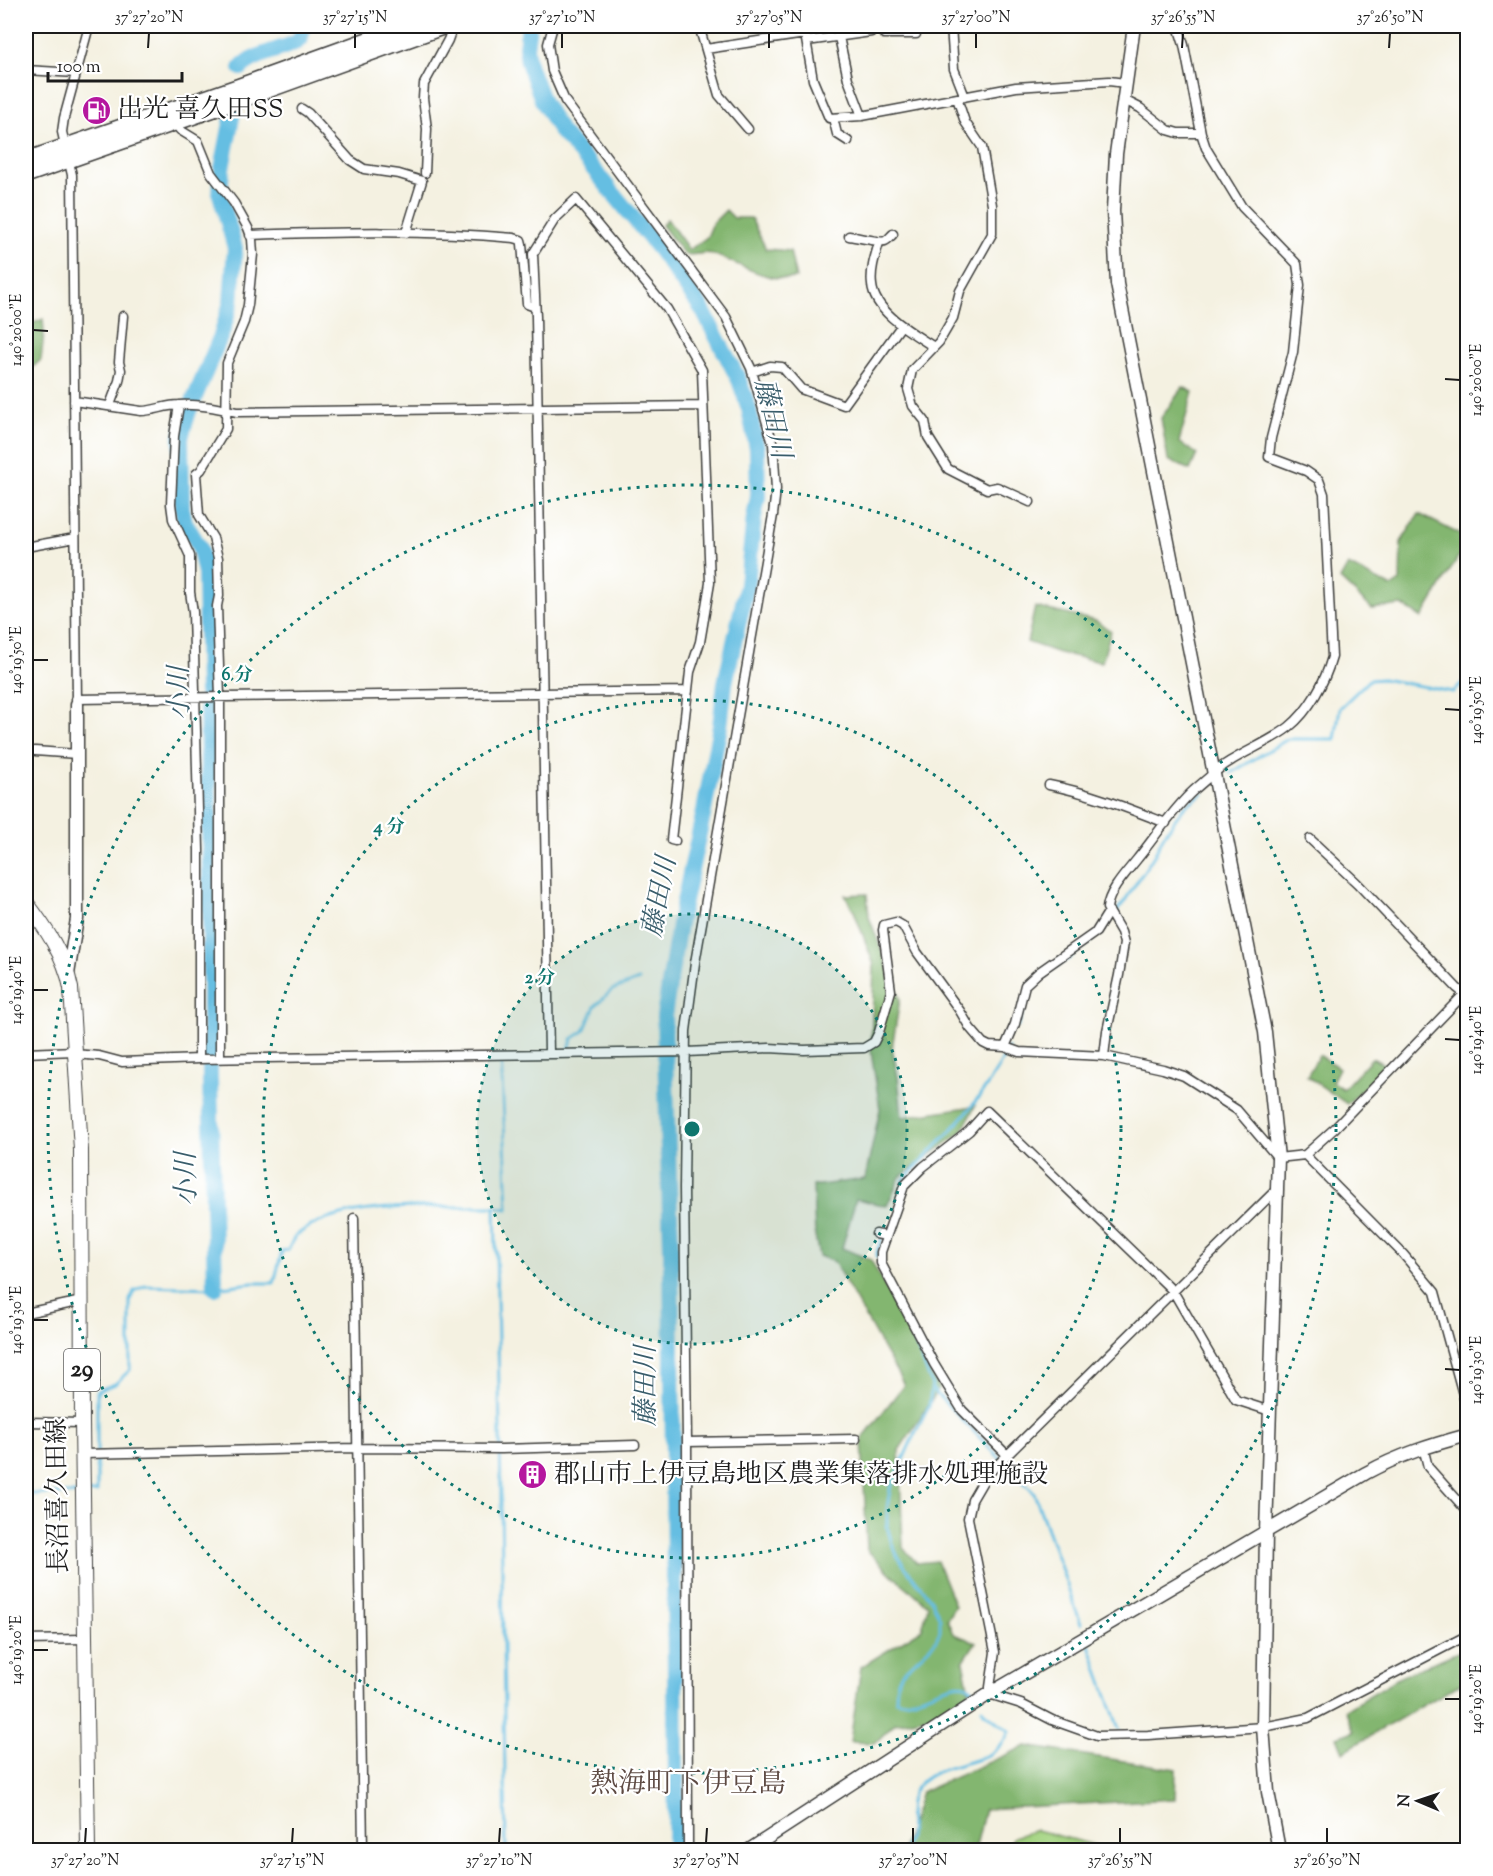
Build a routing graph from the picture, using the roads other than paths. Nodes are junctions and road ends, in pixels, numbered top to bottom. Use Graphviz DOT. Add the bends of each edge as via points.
graph roads {
  1 [pos="89,26"];
  2 [pos="406,26"];
  3 [pos="445,26"];
  4 [pos="453,26"];
  5 [pos="553,26"];
  6 [pos="699,26"];
  7 [pos="774,26"];
  8 [pos="877,26"];
  9 [pos="951,26"];
  10 [pos="1134,26"];
  11 [pos="1178,26"];
  12 [pos="916,34"];
  13 [pos="839,37"];
  14 [pos="776,38"];
  15 [pos="807,41"];
  16 [pos="706,49"];
  17 [pos="26,70"];
  18 [pos="76,73"];
  19 [pos="1125,83"];
  20 [pos="961,97"];
  21 [pos="1122,99"];
  22 [pos="302,109"];
  23 [pos="862,116"];
  24 [pos="833,118"];
  25 [pos="174,122"];
  26 [pos="748,129"];
  27 [pos="1201,133"];
  28 [pos="848,141"];
  29 [pos="67,153"];
  30 [pos="26,160"];
  31 [pos="425,173"];
  32 [pos="26,175"];
  33 [pos="406,233"];
  34 [pos="893,234"];
  35 [pos="250,235"];
  36 [pos="849,236"];
  37 [pos="879,243"];
  38 [pos="535,307"];
  39 [pos="123,316"];
  40 [pos="901,326"];
  41 [pos="934,347"];
  42 [pos="752,372"];
  43 [pos="74,401"];
  44 [pos="110,405"];
  45 [pos="183,405"];
  46 [pos="702,406"];
  47 [pos="538,408"];
  48 [pos="228,410"];
  49 [pos="1030,502"];
  50 [pos="75,538"];
  51 [pos="26,547"];
  52 [pos="688,691"];
  53 [pos="542,693"];
  54 [pos="196,698"];
  55 [pos="220,698"];
  56 [pos="77,702"];
  57 [pos="35,751"];
  58 [pos="77,754"];
  59 [pos="1214,774"];
  60 [pos="1049,785"];
  61 [pos="1166,824"];
  62 [pos="1310,839"];
  63 [pos="675,841"];
  64 [pos="26,902"];
  65 [pos="1109,911"];
  66 [pos="68,974"];
  67 [pos="1466,993"];
  68 [pos="1005,1047"];
  69 [pos="687,1052"];
  70 [pos="26,1053"];
  71 [pos="74,1053"];
  72 [pos="549,1053"];
  73 [pos="1104,1056"];
  74 [pos="220,1058"];
  75 [pos="199,1059"];
  76 [pos="1305,1155"];
  77 [pos="1278,1158"];
  78 [pos="1278,1188"];
  79 [pos="354,1218"];
  80 [pos="876,1233"];
  81 [pos="886,1236"];
  82 [pos="1173,1291"];
  83 [pos="82,1301"];
  84 [pos="26,1313"];
  85 [pos="1270,1411"];
  86 [pos="1467,1413"];
  87 [pos="26,1422"];
  88 [pos="82,1423"];
  89 [pos="1467,1435"];
  90 [pos="856,1439"];
  91 [pos="687,1442"];
  92 [pos="634,1445"];
  93 [pos="1423,1447"];
  94 [pos="356,1448"];
  95 [pos="83,1454"];
  96 [pos="1006,1454"];
  97 [pos="1467,1512"];
  98 [pos="1266,1532"];
  99 [pos="1467,1635"];
  100 [pos="85,1639"];
  101 [pos="26,1640"];
  102 [pos="989,1694"];
  103 [pos="1263,1727"];
  104 [pos="88,1851"];
  105 [pos="363,1851"];
  106 [pos="688,1851"];
  107 [pos="749,1851"];
  108 [pos="1279,1851"];
  1 -- 18 [label="street"];
  2 -- 29 [label="highway"];
  3 -- 25 [label="highway"];
  4 -- 31 [label="street" via="424,84"];
  5 -- 42 [label="street" via="548,44 552,71 565,101 726,317"];
  6 -- 16 [label="street"];
  7 -- 14 [label="street"];
  8 -- 12 [label="street" via="885,34"];
  8 -- 13 [label="street" via="871,32"];
  9 -- 20 [label="street" via="954,69"];
  10 -- 19 [label="street"];
  11 -- 27 [label="street"];
  13 -- 15 [label="street"];
  13 -- 23 [label="street" via="848,79"];
  14 -- 15 [label="street" via="805,34"];
  14 -- 16 [label="street"];
  15 -- 24 [label="street" via="813,80 829,118"];
  16 -- 26 [label="street" via="719,96"];
  17 -- 18 [label="street"];
  18 -- 29 [label="street" via="62,132"];
  19 -- 20 [label="street" via="1016,87"];
  19 -- 21 [label="street"];
  20 -- 23 [label="street"];
  20 -- 41 [label="street" via="965,122 982,147 992,205 992,234 960,291 953,318"];
  21 -- 27 [label="street" via="1168,130"];
  21 -- 59 [label="street" via="1113,211 1117,284"];
  22 -- 33 [label="street" via="350,160 364,169 422,181"];
  23 -- 24 [label="street"];
  24 -- 28 [label="street" via="837,134"];
  25 -- 29 [label="highway"];
  25 -- 35 [label="street" via="198,141"];
  27 -- 59 [label="street" via="1242,207 1297,264 1300,285 1293,352 1269,457 1306,471 1319,480 1324,494 1332,643 1328,669 1299,716"];
  29 -- 30 [label="highway"];
  29 -- 32 [label="highway"];
  29 -- 43 [label="street" via="72,175"];
  33 -- 35 [label="street"];
  33 -- 38 [label="street" via="457,233 521,240 527,304"];
  34 -- 37 [label="street"];
  35 -- 48 [label="street" via="253,254 248,305 227,363"];
  36 -- 37 [label="street"];
  37 -- 40 [label="street" via="872,270 873,291"];
  38 -- 46 [label="street" via="533,254 555,219 576,199 667,309 702,370"];
  38 -- 47 [label="street"];
  39 -- 44 [label="street" via="121,370"];
  40 -- 41 [label="street"];
  40 -- 42 [label="street" via="844,405 801,389 782,367"];
  41 -- 49 [label="street" via="912,370 908,389 936,453 948,469 987,489 997,487"];
  42 -- 69 [label="street" via="773,444 776,489 695,963"];
  43 -- 44 [label="street"];
  43 -- 50 [label="street"];
  44 -- 45 [label="street" via="152,411"];
  45 -- 48 [label="street"];
  45 -- 54 [label="street" via="174,436 171,504 173,519 190,556"];
  46 -- 47 [label="street"];
  46 -- 52 [label="street" via="710,583"];
  47 -- 48 [label="street"];
  47 -- 53 [label="street"];
  48 -- 55 [label="street" via="226,429 196,474 199,515 213,538 218,558"];
  50 -- 51 [label="street"];
  50 -- 56 [label="street"];
  52 -- 53 [label="street"];
  52 -- 63 [label="street" via="671,840"];
  53 -- 55 [label="street"];
  53 -- 72 [label="street"];
  54 -- 55 [label="street"];
  54 -- 56 [label="street"];
  54 -- 75 [label="street"];
  55 -- 74 [label="street"];
  56 -- 58 [label="street"];
  57 -- 58 [label="street"];
  58 -- 66 [label="street" via="77,919"];
  59 -- 61 [label="street" via="1181,803"];
  59 -- 77 [label="street" via="1265,1032"];
  60 -- 61 [label="street" via="1118,803"];
  61 -- 65 [label="street" via="1124,875 1108,903"];
  62 -- 67 [label="street"];
  64 -- 66 [label="main road, 長沼喜久田線 / 29"];
  65 -- 68 [label="street" via="1096,932 1025,985"];
  65 -- 73 [label="street" via="1124,943"];
  66 -- 71 [label="main road, 長沼喜久田線 / 29"];
  67 -- 76 [label="street"];
  68 -- 69 [label="street" via="989,1046 979,1040 903,926 893,921 882,930 891,991 874,1042 864,1048"];
  68 -- 73 [label="street" via="1019,1052"];
  69 -- 72 [label="street"];
  69 -- 91 [label="street"];
  70 -- 71 [label="street"];
  71 -- 75 [label="street" via="122,1062"];
  71 -- 83 [label="main road, 長沼喜久田線 / 29" via="81,1150"];
  72 -- 74 [label="street"];
  73 -- 77 [label="street" via="1184,1076 1238,1110"];
  74 -- 75 [label="street"];
  76 -- 77 [label="street"];
  76 -- 86 [label="street" via="1435,1292"];
  77 -- 78 [label="street"];
  78 -- 82 [label="street"];
  78 -- 85 [label="street"];
  79 -- 94 [label="street"];
  80 -- 81 [label="street"];
  81 -- 82 [label="street" via="904,1186 987,1111"];
  81 -- 96 [label="street" via="881,1263 934,1364 962,1410"];
  82 -- 85 [label="street" via="1236,1400"];
  82 -- 96 [label="street"];
  83 -- 84 [label="street"];
  83 -- 88 [label="main road, 長沼喜久田線 / 29"];
  85 -- 98 [label="street"];
  87 -- 88 [label="street"];
  88 -- 95 [label="main road, 長沼喜久田線 / 29"];
  89 -- 93 [label="street"];
  90 -- 91 [label="street"];
  91 -- 106 [label="street"];
  92 -- 94 [label="street"];
  93 -- 97 [label="street" via="1428,1467"];
  93 -- 98 [label="street" via="1391,1459"];
  94 -- 95 [label="street"];
  94 -- 105 [label="street"];
  95 -- 100 [label="main road, 長沼喜久田線 / 29"];
  96 -- 102 [label="street" via="986,1476 972,1500 968,1518 995,1652"];
  98 -- 102 [label="street"];
  98 -- 103 [label="street"];
  99 -- 103 [label="street" via="1308,1718"];
  100 -- 101 [label="street"];
  100 -- 104 [label="main road, 長沼喜久田線 / 29"];
  102 -- 103 [label="street" via="1097,1736"];
  102 -- 107 [label="street"];
  103 -- 108 [label="street" via="1268,1792"];
}
